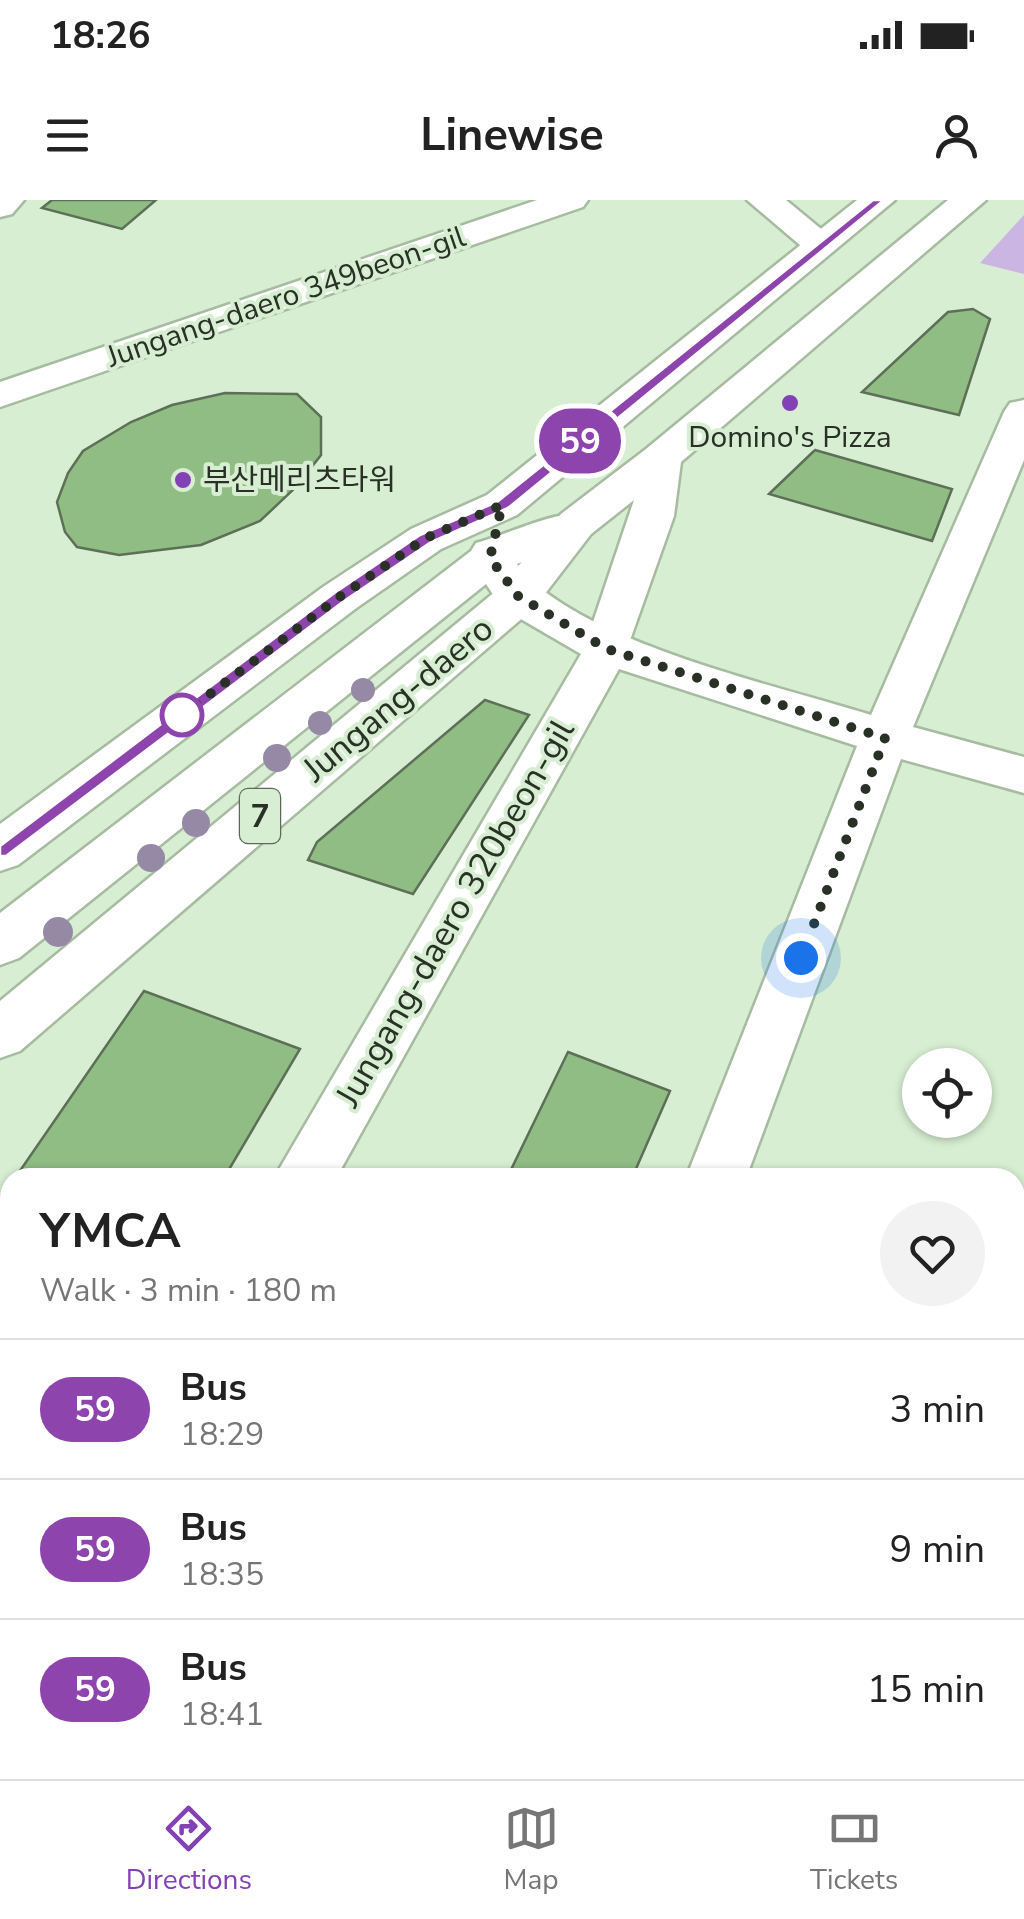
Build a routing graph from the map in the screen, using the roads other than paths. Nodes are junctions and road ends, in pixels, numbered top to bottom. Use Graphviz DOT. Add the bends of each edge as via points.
graph roads {
  1 [pos="7,200"];
  2 [pos="571,200"];
  3 [pos="764,200"];
  4 [pos="878,200"];
  5 [pos="968,200"];
  6 [pos="0,207"];
  7 [pos="820,243"];
  8 [pos="0,395"];
  9 [pos="1024,412"];
  10 [pos="662,458"];
  11 [pos="502,505"];
  12 [pos="504,577"];
  13 [pos="607,649"];
  14 [pos="885,738"];
  15 [pos="1024,774"];
  16 [pos="0,851"];
  17 [pos="0,911"];
  18 [pos="0,943"];
  19 [pos="0,1034"];
  20 [pos="310,1168"];
  21 [pos="720,1168"];
  1 -- 6 [label="main road"];
  2 -- 8 [label="main road, Jungang-daero 349beon-gil"];
  3 -- 7 [label="main road"];
  4 -- 7 [label="main road"];
  5 -- 10 [label="main road, Jungang-daero / 7"];
  7 -- 11 [label="main road"];
  9 -- 14 [label="main road"];
  10 -- 12 [label="main road, Jungang-daero / 7"];
  10 -- 13 [label="main road, Jungang-daero 320beon-gil" via="653,516"];
  11 -- 12 [label="main road"];
  11 -- 16 [label="main road" via="426,538 338,598"];
  11 -- 17 [label="main road" via="460,555"];
  12 -- 13 [label="main road"];
  12 -- 18 [label="main road"];
  12 -- 19 [label="main road, Jungang-daero / 7"];
  13 -- 14 [label="main road"];
  13 -- 20 [label="main road, Jungang-daero 320beon-gil"];
  14 -- 15 [label="main road"];
  14 -- 21 [label="main road"];
}
